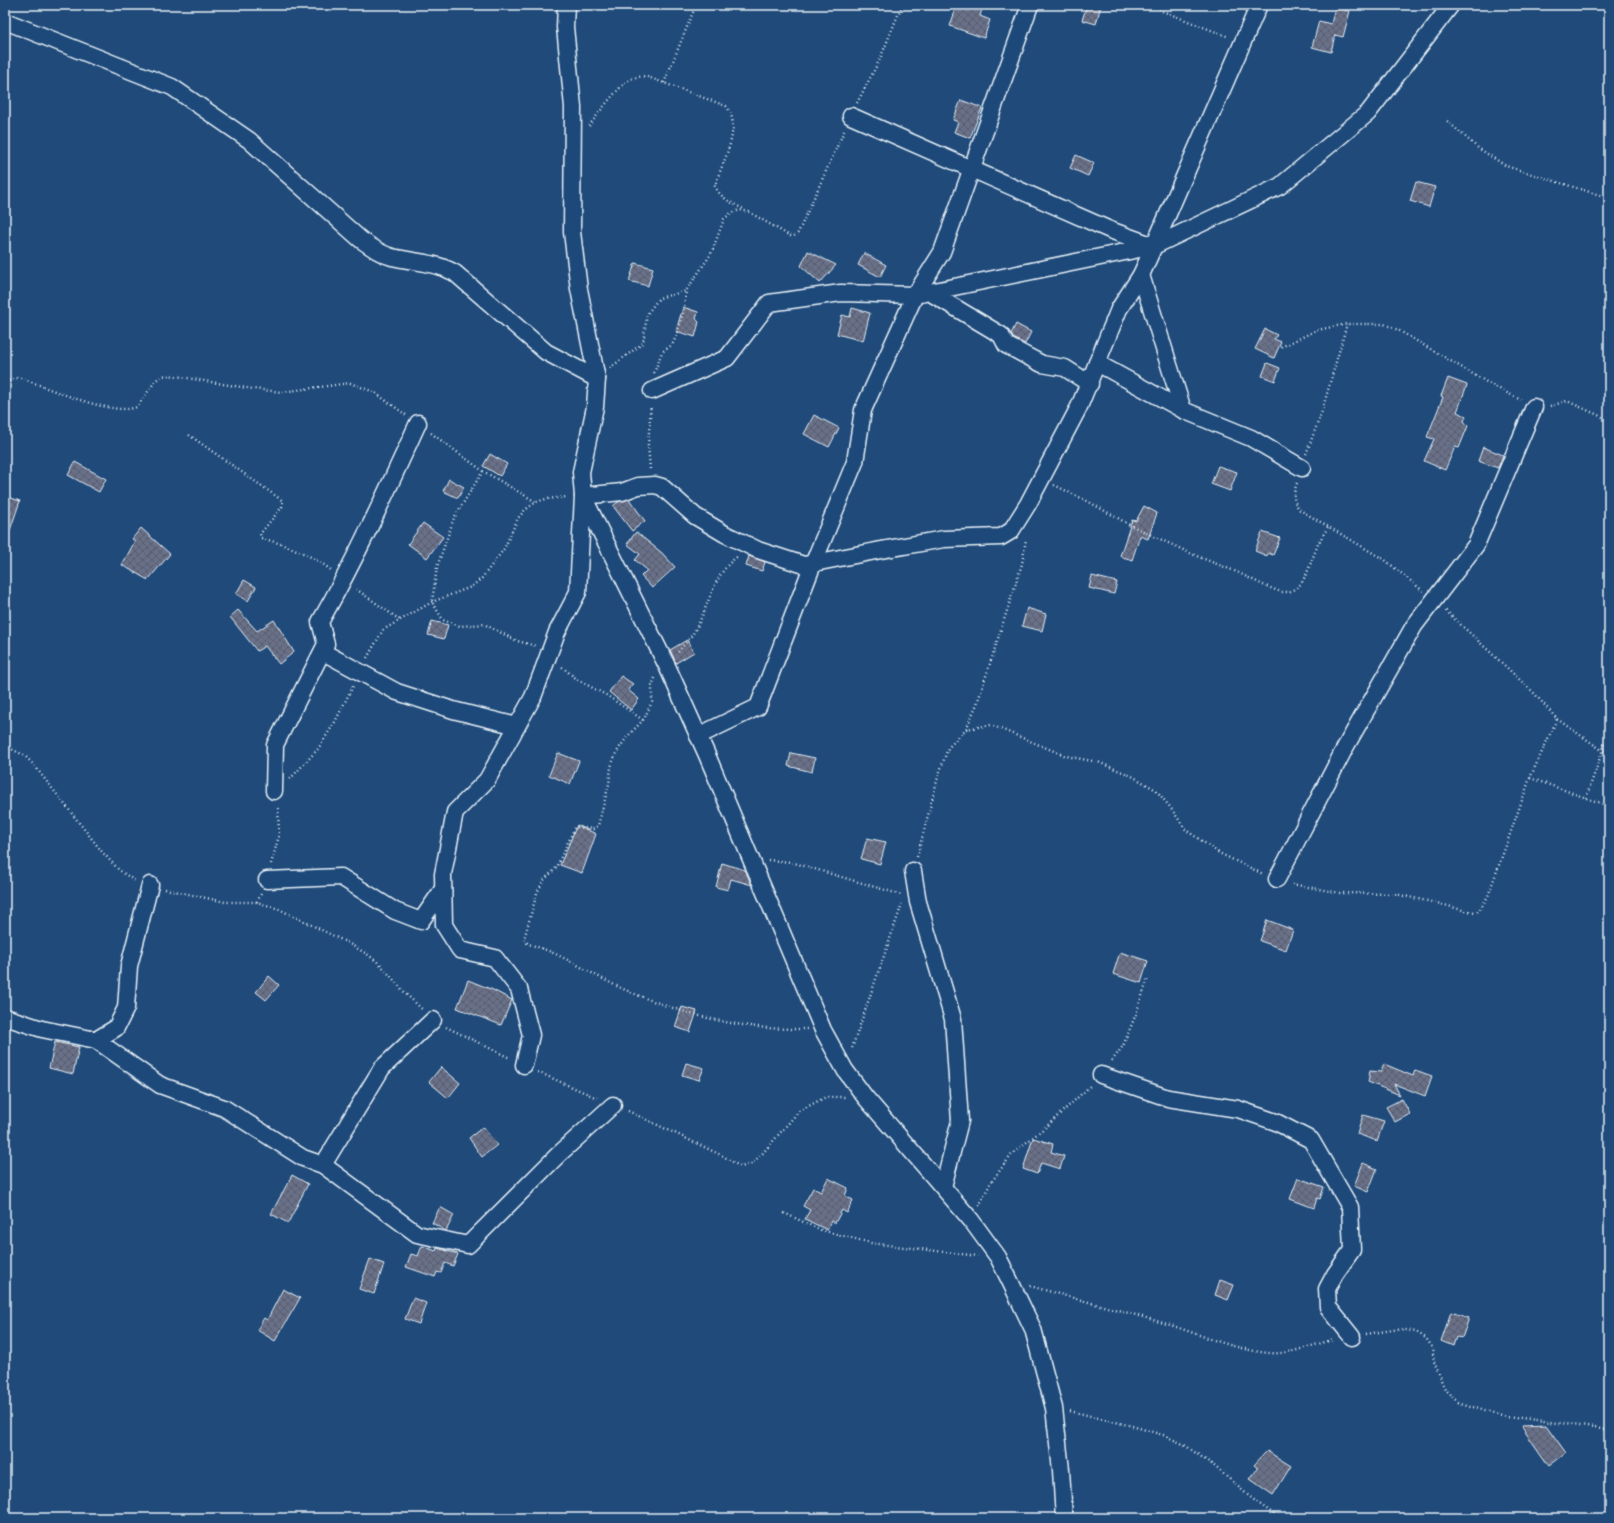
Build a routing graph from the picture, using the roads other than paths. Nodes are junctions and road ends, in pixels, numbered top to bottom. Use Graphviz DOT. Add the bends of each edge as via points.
graph roads {
  1 [pos="566,5"];
  2 [pos="1030,5"];
  3 [pos="1258,5"];
  4 [pos="1451,5"];
  5 [pos="5,21"];
  6 [pos="851,116"];
  7 [pos="972,168"];
  8 [pos="1154,246"];
  9 [pos="1141,275"];
  10 [pos="922,294"];
  11 [pos="1097,363"];
  12 [pos="597,379"];
  13 [pos="1090,384"];
  14 [pos="652,391"];
  15 [pos="1534,408"];
  16 [pos="1183,410"];
  17 [pos="418,423"];
  18 [pos="1302,468"];
  19 [pos="583,496"];
  20 [pos="813,564"];
  21 [pos="323,652"];
  22 [pos="517,726"];
  23 [pos="698,736"];
  24 [pos="274,791"];
  25 [pos="913,871"];
  26 [pos="1277,879"];
  27 [pos="267,880"];
  28 [pos="150,885"];
  29 [pos="444,889"];
  30 [pos="5,1017"];
  31 [pos="433,1020"];
  32 [pos="96,1040"];
  33 [pos="524,1066"];
  34 [pos="1101,1075"];
  35 [pos="613,1105"];
  36 [pos="322,1165"];
  37 [pos="943,1187"];
  38 [pos="1352,1337"];
  39 [pos="1064,1518"];
  1 -- 12 [label="street" via="565,27 573,108 572,232 579,289"];
  2 -- 7 [label="street"];
  3 -- 8 [label="street"];
  4 -- 8 [label="street" via="1368,113 1280,186"];
  5 -- 12 [label="street" via="172,88 249,140 360,239 391,256 426,262 455,273 546,352"];
  6 -- 7 [label="street"];
  7 -- 8 [label="street" via="1110,230"];
  7 -- 10 [label="street" via="942,252"];
  8 -- 9 [label="street"];
  8 -- 10 [label="street"];
  9 -- 11 [label="street" via="1119,309"];
  9 -- 16 [label="street"];
  10 -- 13 [label="street" via="1001,335 1006,345 1042,364 1065,368"];
  10 -- 14 [label="street" via="841,293 769,303 727,358"];
  10 -- 20 [label="street" via="864,410 855,462"];
  11 -- 13 [label="street"];
  11 -- 16 [label="street"];
  12 -- 19 [label="street" via="595,406 581,472"];
  13 -- 20 [label="street" via="1042,478 1011,531 1001,537 944,539"];
  15 -- 26 [label="street" via="1476,545 1414,626 1346,746"];
  16 -- 18 [label="street" via="1251,438"];
  17 -- 21 [label="street" via="374,520 320,622 326,644"];
  19 -- 20 [label="street" via="622,492 638,486 655,484 662,487 695,516 725,534 758,550 798,564"];
  19 -- 22 [label="street" via="578,592 557,632 533,698"];
  19 -- 23 [label="street" via="667,666"];
  20 -- 23 [label="street" via="758,707"];
  21 -- 22 [label="street" via="397,692 453,710"];
  21 -- 24 [label="street" via="275,745"];
  22 -- 29 [label="street" via="486,780 456,812 443,874"];
  23 -- 37 [label="street" via="823,1030 845,1070 865,1097"];
  25 -- 37 [label="street" via="918,902 953,1019 960,1121"];
  27 -- 29 [label="street" via="341,876 395,911 421,921"];
  28 -- 32 [label="street" via="129,966 126,1008 116,1028"];
  29 -- 33 [label="street" via="444,925 460,950 495,958 519,989 531,1035"];
  30 -- 32 [label="street" via="42,1029"];
  31 -- 36 [label="street" via="382,1068"];
  32 -- 36 [label="street" via="160,1085 224,1108 303,1158"];
  34 -- 38 [label="street" via="1168,1098 1238,1109 1276,1122 1311,1140 1350,1207 1352,1250 1328,1289 1328,1307"];
  35 -- 36 [label="street" via="558,1155 468,1245 417,1234"];
  37 -- 39 [label="street" via="998,1257 1033,1329 1054,1408 1062,1470"];
}
